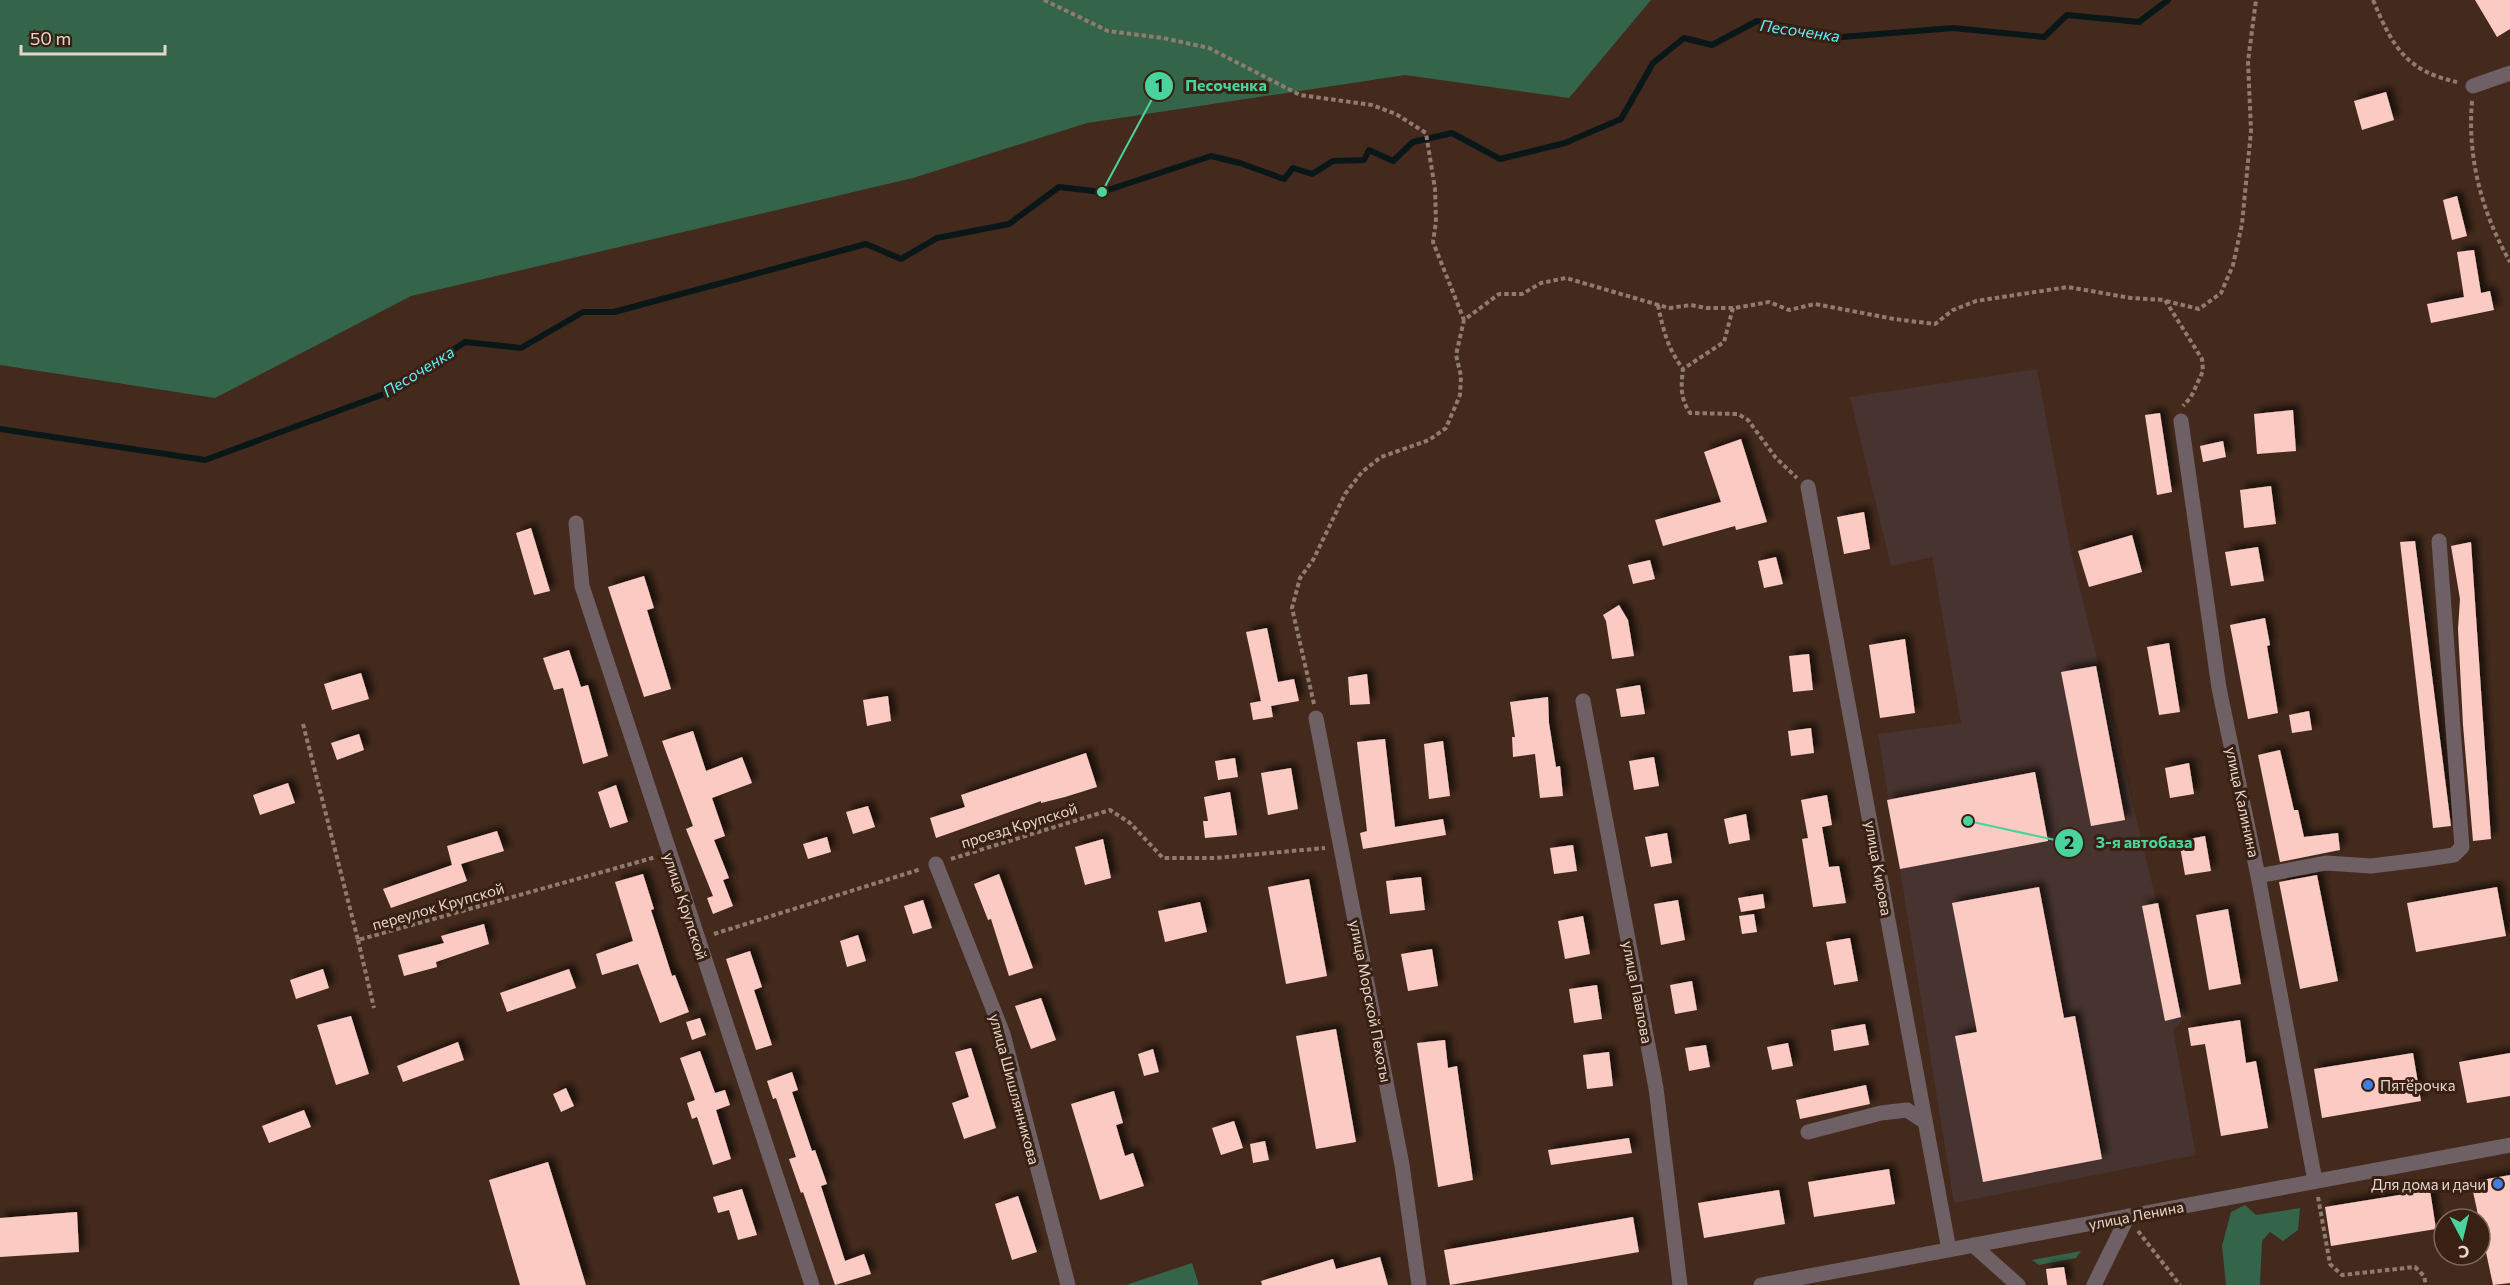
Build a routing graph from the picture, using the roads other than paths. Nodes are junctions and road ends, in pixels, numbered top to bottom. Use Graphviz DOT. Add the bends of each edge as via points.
graph roads {
  1 [pos="2510,73"];
  2 [pos="2473,86"];
  3 [pos="2181,421"];
  4 [pos="1808,487"];
  5 [pos="576,522"];
  6 [pos="2439,541"];
  7 [pos="1584,701"];
  8 [pos="1316,718"];
  9 [pos="936,864"];
  10 [pos="2258,876"];
  11 [pos="1925,1122"];
  12 [pos="1808,1132"];
  13 [pos="2510,1145"];
  14 [pos="2315,1181"];
  15 [pos="2128,1216"];
  16 [pos="1972,1245"];
  17 [pos="1949,1250"];
  18 [pos="1809,1281"];
  19 [pos="812,1285"];
  20 [pos="1068,1285"];
  21 [pos="1419,1285"];
  22 [pos="1680,1285"];
  23 [pos="1761,1285"];
  24 [pos="2018,1285"];
  25 [pos="2094,1285"];
  1 -- 2 [label="street"];
  3 -- 10 [label="street, улица Калинина" via="2219,688"];
  4 -- 11 [label="street, улица Кирова"];
  5 -- 19 [label="street, улица Крупской" via="582,586"];
  6 -- 10 [label="street" via="2462,847 2454,855 2421,860 2371,866 2326,863"];
  7 -- 22 [label="street, улица Павлова" via="1656,1088"];
  8 -- 21 [label="street, улица Морской Пехоты" via="1402,1165"];
  9 -- 20 [label="street, улица Шишлянникова" via="1003,1034"];
  10 -- 14 [label="street, улица Калинина"];
  11 -- 12 [label="street" via="1907,1110"];
  11 -- 17 [label="street, улица Кирова"];
  13 -- 14 [label="street, улица Ленина"];
  14 -- 15 [label="street, улица Ленина"];
  15 -- 16 [label="street, улица Ленина"];
  15 -- 25 [label="street"];
  16 -- 17 [label="street, улица Ленина"];
  16 -- 24 [label="street"];
  17 -- 18 [label="street, улица Ленина"];
  18 -- 23 [label="street, улица Ленина"];
}
